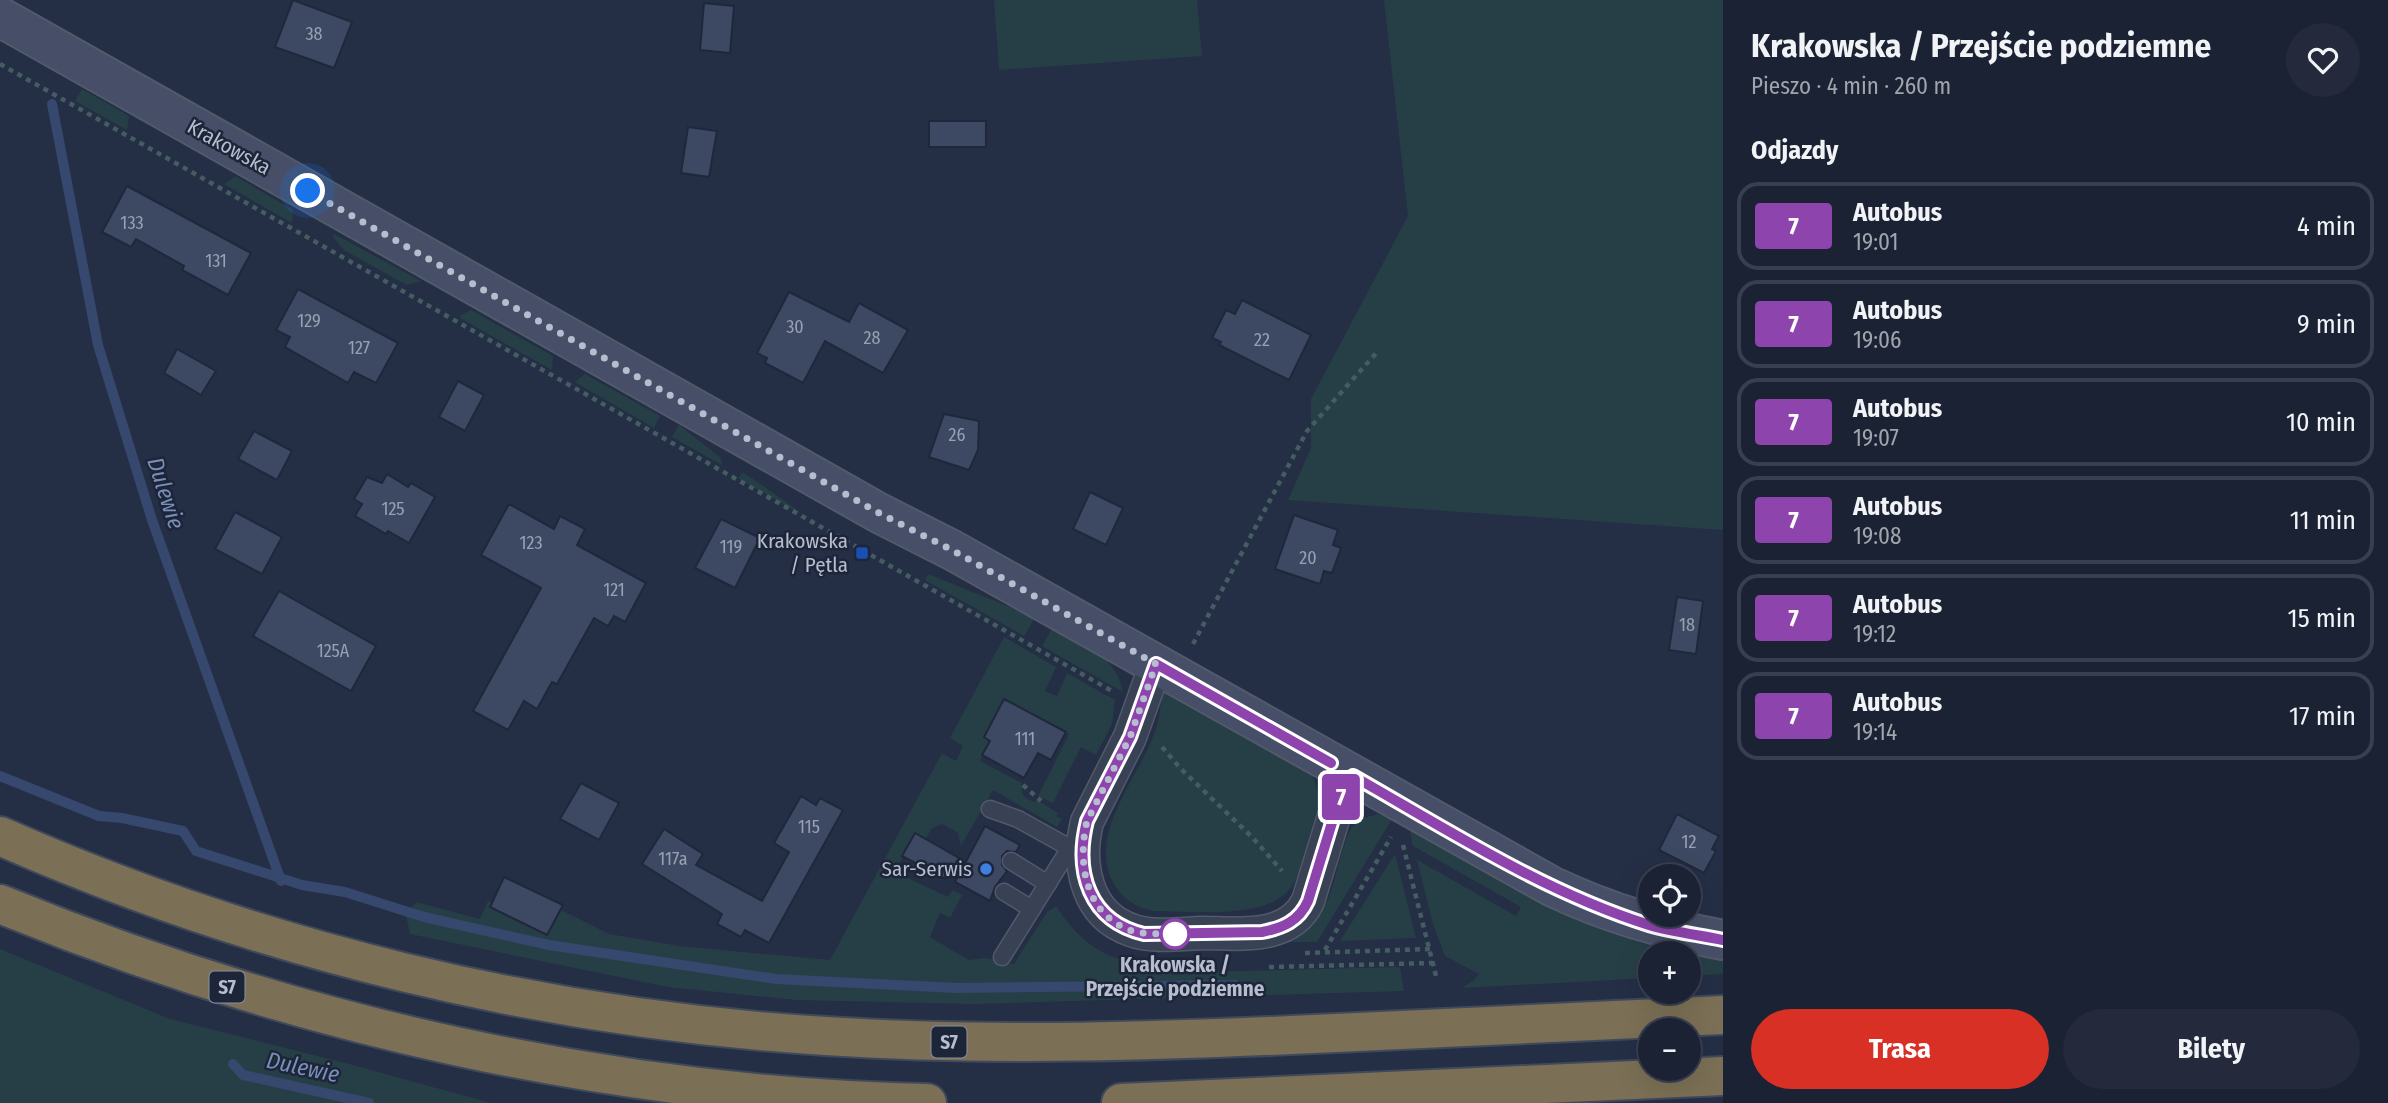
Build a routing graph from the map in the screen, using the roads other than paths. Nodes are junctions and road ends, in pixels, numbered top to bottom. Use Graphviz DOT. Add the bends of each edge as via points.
graph roads {
  1 [pos="0,17"];
  2 [pos="1166,670"];
  3 [pos="1353,776"];
  4 [pos="990,809"];
  5 [pos="1087,821"];
  6 [pos="0,836"];
  7 [pos="1070,848"];
  8 [pos="1012,862"];
  9 [pos="1048,884"];
  10 [pos="1004,892"];
  11 [pos="0,904"];
  12 [pos="1032,909"];
  13 [pos="1723,940"];
  14 [pos="1002,957"];
  15 [pos="1723,1015"];
  16 [pos="1723,1076"];
  17 [pos="928,1103"];
  18 [pos="1121,1103"];
  1 -- 2 [label="street, Krakowska" via="867,507"];
  2 -- 3 [label="street, Krakowska"];
  2 -- 5 [label="street" via="1141,707"];
  3 -- 5 [label="street" via="1338,803 1308,901 1290,923 1262,932 1144,934 1109,917 1091,894 1082,864"];
  3 -- 13 [label="street, Krakowska" via="1553,887 1649,925"];
  4 -- 7 [label="lane"];
  5 -- 7 [label="lane"];
  6 -- 15 [label="highway, S7" via="159,899 389,968 564,1004 774,1032 950,1042 1105,1042"];
  7 -- 9 [label="lane"];
  8 -- 9 [label="lane"];
  9 -- 12 [label="lane"];
  10 -- 12 [label="lane"];
  11 -- 17 [label="highway, S7" via="247,993 488,1053 744,1092"];
  12 -- 14 [label="lane"];
  16 -- 18 [label="highway"];
}
